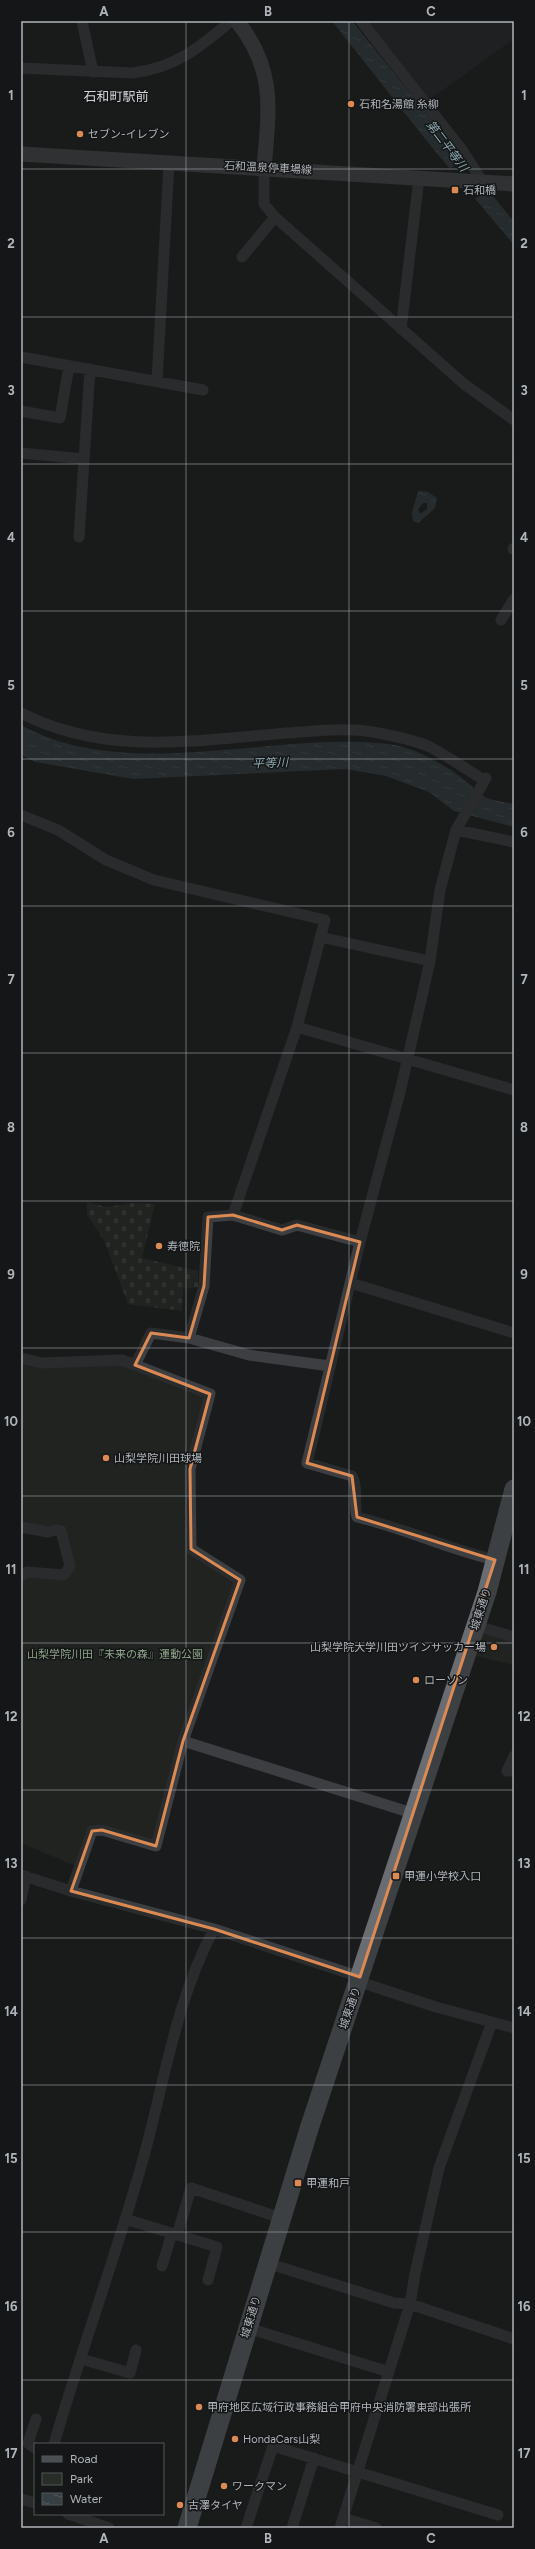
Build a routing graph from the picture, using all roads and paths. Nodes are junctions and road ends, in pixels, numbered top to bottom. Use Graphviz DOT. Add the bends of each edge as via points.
graph roads {
  1 [pos="82,21"];
  2 [pos="231,21"];
  3 [pos="237,21"];
  4 [pos="361,21"];
  5 [pos="21,68"];
  6 [pos="93,72"];
  7 [pos="21,154"];
  8 [pos="169,163"];
  9 [pos="264,168"];
  10 [pos="419,178"];
  11 [pos="482,182"];
  12 [pos="514,184"];
  13 [pos="275,217"];
  14 [pos="242,257"];
  15 [pos="401,328"];
  16 [pos="21,357"];
  17 [pos="68,366"];
  18 [pos="90,369"];
  19 [pos="157,382"];
  20 [pos="202,390"];
  21 [pos="21,411"];
  22 [pos="514,420"];
  23 [pos="21,453"];
  24 [pos="84,459"];
  25 [pos="79,537"];
  26 [pos="514,599"];
  27 [pos="501,620"];
  28 [pos="21,713"];
  29 [pos="21,815"];
  30 [pos="456,830"];
  31 [pos="514,842"];
  32 [pos="320,937"];
  33 [pos="430,961"];
  34 [pos="297,1027"];
  35 [pos="406,1059"];
  36 [pos="514,1090"];
  37 [pos="232,1215"];
  38 [pos="360,1242"];
  39 [pos="351,1283"];
  40 [pos="514,1333"];
  41 [pos="189,1338"];
  42 [pos="21,1358"];
  43 [pos="134,1365"];
  44 [pos="330,1366"];
  45 [pos="514,1488"];
  46 [pos="21,1527"];
  47 [pos="495,1560"];
  48 [pos="21,1576"];
  49 [pos="476,1626"];
  50 [pos="514,1638"];
  51 [pos="183,1741"];
  52 [pos="514,1756"];
  53 [pos="514,1771"];
  54 [pos="412,1813"];
  55 [pos="24,1875"];
  56 [pos="71,1891"];
  57 [pos="21,1900"];
  58 [pos="214,1929"];
  59 [pos="360,1977"];
  60 [pos="492,2022"];
  61 [pos="514,2028"];
  62 [pos="282,2218"];
  63 [pos="125,2219"];
  64 [pos="175,2234"];
  65 [pos="267,2263"];
  66 [pos="162,2266"];
  67 [pos="208,2280"];
  68 [pos="410,2304"];
  69 [pos="248,2328"];
  70 [pos="514,2339"];
  71 [pos="136,2350"];
  72 [pos="81,2359"];
  73 [pos="389,2372"];
  74 [pos="36,2419"];
  75 [pos="54,2443"];
  76 [pos="34,2447"];
  77 [pos="314,2458"];
  78 [pos="358,2471"];
  79 [pos="21,2499"];
  80 [pos="34,2503"];
  81 [pos="71,2515"];
  82 [pos="498,2515"];
  83 [pos="342,2523"];
  84 [pos="109,2528"];
  85 [pos="187,2528"];
  86 [pos="246,2528"];
  87 [pos="292,2528"];
  88 [pos="376,2528"];
  1 -- 6 [label="street"];
  2 -- 6 [label="street" via="191,54 168,65 132,73"];
  3 -- 9 [label="main road" via="258,52 267,80 269,111"];
  4 -- 11 [label="street" via="462,150"];
  5 -- 6 [label="street"];
  7 -- 8 [label="main road, 石和温泉停車場線"];
  8 -- 9 [label="main road, 石和温泉停車場線"];
  8 -- 19 [label="street"];
  9 -- 10 [label="main road, 石和温泉停車場線"];
  9 -- 13 [label="street" via="264,204"];
  10 -- 11 [label="main road, 石和温泉停車場線"];
  10 -- 15 [label="street"];
  11 -- 12 [label="main road, 石和温泉停車場線"];
  13 -- 14 [label="street"];
  13 -- 15 [label="street"];
  15 -- 22 [label="street" via="464,384"];
  16 -- 17 [label="street"];
  17 -- 18 [label="street"];
  17 -- 21 [label="street" via="60,418"];
  18 -- 19 [label="street"];
  18 -- 24 [label="street"];
  19 -- 20 [label="street"];
  23 -- 24 [label="street"];
  24 -- 25 [label="street"];
  26 -- 27 [label="street"];
  28 -- 30 [label="street" via="40,723 75,734 128,743 180,742 324,730 376,732 429,746 484,780"];
  29 -- 32 [label="street" via="58,830 106,860 154,880 325,920"];
  30 -- 31 [label="street"];
  30 -- 33 [label="street" via="440,890"];
  32 -- 33 [label="street"];
  32 -- 34 [label="street"];
  33 -- 35 [label="street"];
  34 -- 35 [label="street"];
  34 -- 37 [label="street"];
  35 -- 36 [label="street"];
  35 -- 38 [label="street"];
  37 -- 38 [label="street" via="282,1230 298,1225"];
  37 -- 41 [label="street" via="208,1217 204,1286"];
  38 -- 39 [label="street"];
  39 -- 40 [label="street"];
  39 -- 44 [label="street"];
  41 -- 43 [label="street" via="151,1333"];
  41 -- 44 [label="street" via="249,1355"];
  42 -- 43 [label="street" via="42,1363 122,1360"];
  43 -- 51 [label="street" via="210,1394 190,1469 191,1549 240,1580"];
  44 -- 47 [label="street" via="307,1463 352,1476 355,1483 354,1507 357,1517"];
  45 -- 47 [label="highway, 城東通り"];
  46 -- 48 [label="street" via="48,1532 61,1531 70,1566 64,1575 27,1572"];
  47 -- 49 [label="highway, 城東通り"];
  49 -- 50 [label="street"];
  49 -- 54 [label="highway, 城東通り"];
  51 -- 54 [label="street"];
  51 -- 56 [label="street" via="156,1846 102,1830 92,1831"];
  52 -- 53 [label="street" via="507,1771"];
  54 -- 59 [label="highway, 城東通り"];
  55 -- 56 [label="street"];
  55 -- 57 [label="street"];
  56 -- 58 [label="street"];
  58 -- 59 [label="street"];
  58 -- 63 [label="street" via="197,1961 173,2034 144,2156"];
  59 -- 60 [label="street" via="366,1984"];
  59 -- 62 [label="highway, 城東通り"];
  60 -- 61 [label="street"];
  60 -- 68 [label="street" via="439,2168"];
  62 -- 64 [label="street" via="191,2188"];
  62 -- 65 [label="highway, 城東通り"];
  63 -- 64 [label="street"];
  63 -- 72 [label="street"];
  64 -- 66 [label="street"];
  64 -- 67 [label="street" via="217,2247"];
  65 -- 68 [label="street" via="394,2303"];
  65 -- 69 [label="highway, 城東通り"];
  68 -- 70 [label="street"];
  68 -- 73 [label="street"];
  69 -- 73 [label="street"];
  69 -- 85 [label="highway, 城東通り"];
  71 -- 72 [label="street" via="130,2373"];
  72 -- 75 [label="street"];
  73 -- 78 [label="street"];
  74 -- 76 [label="street" via="28,2443"];
  77 -- 78 [label="street"];
  77 -- 86 [label="street" via="273,2446"];
  77 -- 87 [label="street"];
  78 -- 82 [label="street"];
  78 -- 83 [label="street"];
  79 -- 80 [label="street"];
  81 -- 84 [label="street"];
  83 -- 88 [label="street"];
}
